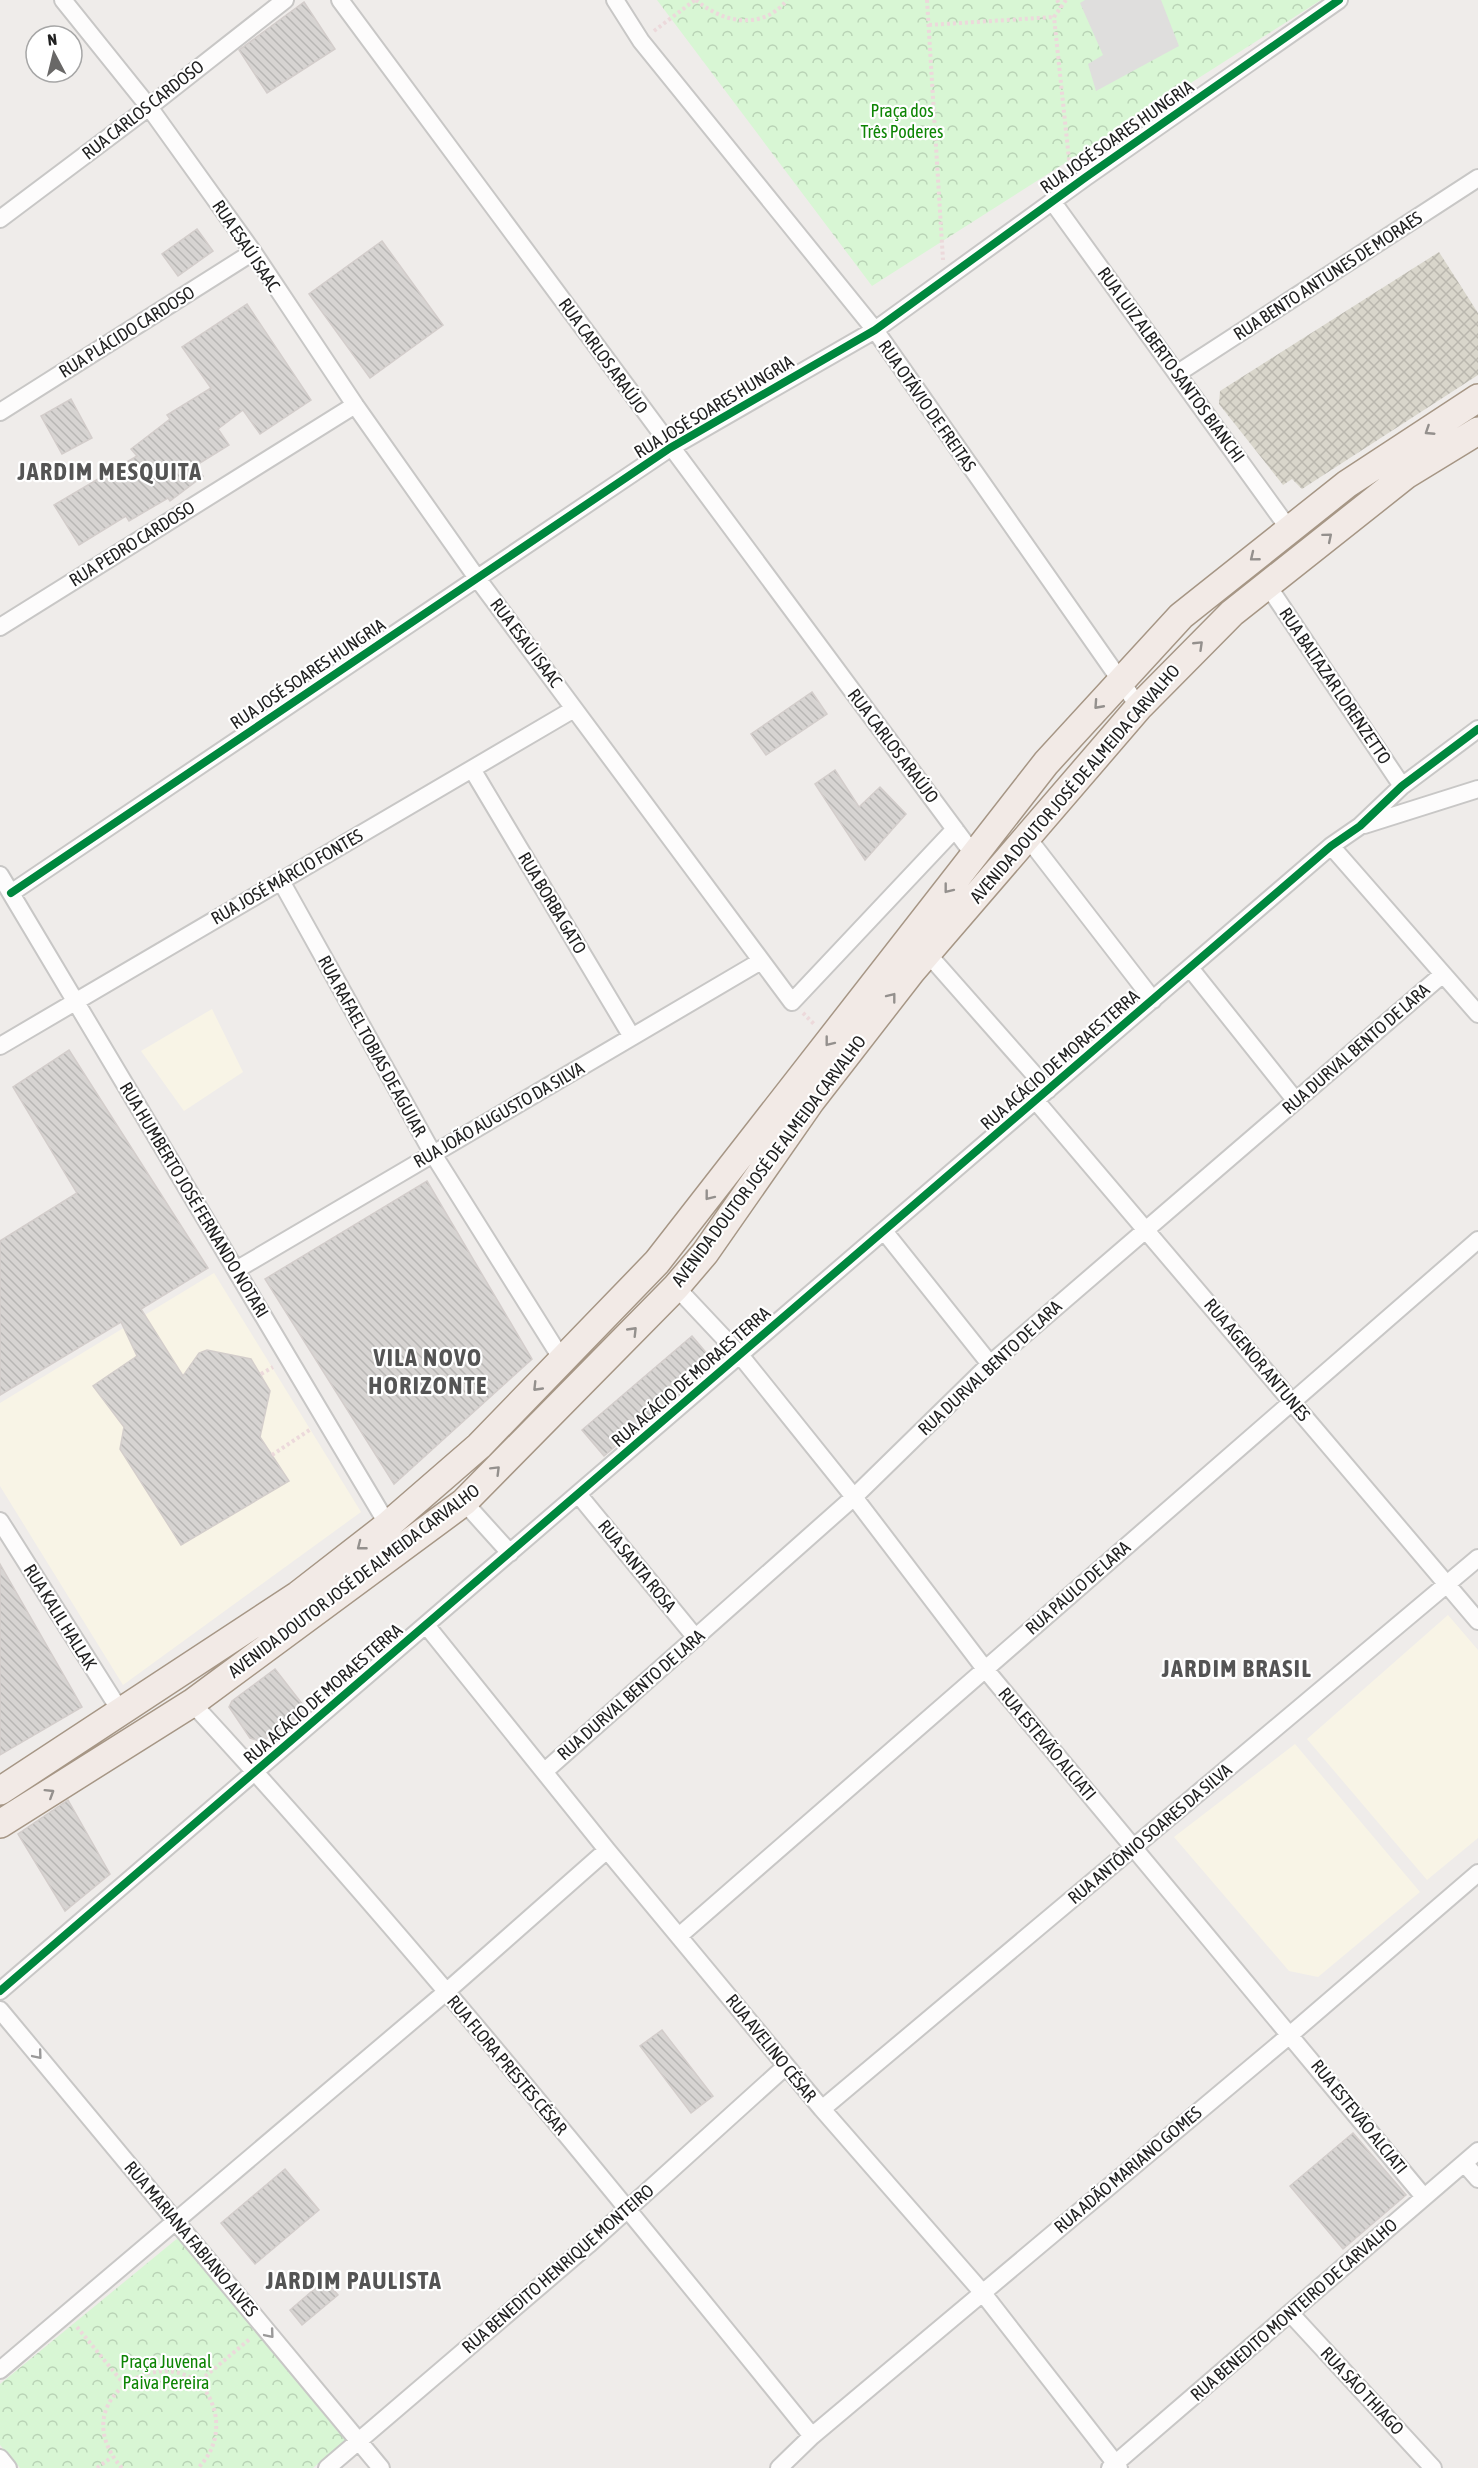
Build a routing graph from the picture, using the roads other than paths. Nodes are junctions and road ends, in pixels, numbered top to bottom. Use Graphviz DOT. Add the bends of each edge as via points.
graph roads {
  1 [pos="63,0"];
  2 [pos="285,0"];
  3 [pos="340,0"];
  4 [pos="615,0"];
  5 [pos="1339,0"];
  6 [pos="149,107"];
  7 [pos="1478,178"];
  8 [pos="1052,201"];
  9 [pos="0,219"];
  10 [pos="253,252"];
  11 [pos="875,330"];
  12 [pos="1178,373"];
  13 [pos="1478,398"];
  14 [pos="355,405"];
  15 [pos="0,412"];
  16 [pos="1478,431"];
  17 [pos="670,448"];
  18 [pos="1289,529"];
  19 [pos="477,578"];
  20 [pos="1268,586"];
  21 [pos="0,627"];
  22 [pos="1119,682"];
  23 [pos="1139,707"];
  24 [pos="574,708"];
  25 [pos="1478,729"];
  26 [pos="472,769"];
  27 [pos="1402,786"];
  28 [pos="1478,789"];
  29 [pos="1360,826"];
  30 [pos="955,829"];
  31 [pos="1027,837"];
  32 [pos="1331,846"];
  33 [pos="974,855"];
  34 [pos="0,875"];
  35 [pos="281,881"];
  36 [pos="11,893"];
  37 [pos="927,953"];
  38 [pos="761,961"];
  39 [pos="1190,968"];
  40 [pos="1443,974"];
  41 [pos="1153,1000"];
  42 [pos="76,1002"];
  43 [pos="1478,1014"];
  44 [pos="632,1037"];
  45 [pos="0,1046"];
  46 [pos="1042,1095"];
  47 [pos="1296,1101"];
  48 [pos="433,1154"];
  49 [pos="1147,1229"];
  50 [pos="884,1231"];
  51 [pos="1478,1240"];
  52 [pos="236,1270"];
  53 [pos="676,1287"];
  54 [pos="740,1355"];
  55 [pos="563,1361"];
  56 [pos="990,1364"];
  57 [pos="1292,1402"];
  58 [pos="578,1494"];
  59 [pos="854,1497"];
  60 [pos="464,1502"];
  61 [pos="0,1521"];
  62 [pos="388,1525"];
  63 [pos="510,1553"];
  64 [pos="1478,1558"];
  65 [pos="1446,1585"];
  66 [pos="1478,1621"];
  67 [pos="426,1625"];
  68 [pos="696,1638"];
  69 [pos="985,1669"];
  70 [pos="192,1703"];
  71 [pos="121,1712"];
  72 [pos="545,1771"];
  73 [pos="255,1772"];
  74 [pos="0,1791"];
  75 [pos="0,1824"];
  76 [pos="1134,1848"];
  77 [pos="607,1850"];
  78 [pos="1478,1873"];
  79 [pos="679,1936"];
  80 [pos="0,1991"];
  81 [pos="446,1992"];
  82 [pos="0,2010"];
  83 [pos="1291,2034"];
  84 [pos="786,2066"];
  85 [pos="822,2109"];
  86 [pos="1478,2151"];
  87 [pos="1464,2163"];
  88 [pos="1478,2180"];
  89 [pos="1424,2197"];
  90 [pos="628,2209"];
  91 [pos="177,2222"];
  92 [pos="982,2292"];
  93 [pos="1291,2314"];
  94 [pos="0,2370"];
  95 [pos="812,2436"];
  96 [pos="358,2441"];
  97 [pos="0,2458"];
  98 [pos="1115,2466"];
  99 [pos="8,2468"];
  100 [pos="327,2468"];
  101 [pos="381,2468"];
  102 [pos="779,2468"];
  103 [pos="1433,2468"];
  1 -- 6 [label="street, RUA ESAÚ ISAAC"];
  2 -- 6 [label="street, RUA CARLOS CARDOSO"];
  3 -- 17 [label="street, RUA CARLOS ARAÚJO"];
  4 -- 11 [label="street, RUA OTÁVIO DE FREITAS" via="641,41"];
  5 -- 8 [label="street, RUA JOSÉ SOARES HUNGRIA"];
  6 -- 9 [label="street, RUA CARLOS CARDOSO"];
  6 -- 10 [label="street, RUA ESAÚ ISAAC"];
  7 -- 12 [label="street, RUA BENTO ANTUNES DE MORAES"];
  8 -- 11 [label="street, RUA JOSÉ SOARES HUNGRIA"];
  8 -- 12 [label="street, RUA LUIZ ALBERTO SANTOS BIANCHI"];
  10 -- 14 [label="street, RUA ESAÚ ISAAC"];
  10 -- 15 [label="street, RUA PLÁCIDO CARDOSO"];
  11 -- 17 [label="street, RUA JOSÉ SOARES HUNGRIA"];
  11 -- 22 [label="street, RUA OTÁVIO DE FREITAS"];
  12 -- 18 [label="street, RUA LUIZ ALBERTO SANTOS BIANCHI"];
  13 -- 18 [label="main road, AVENIDA DOUTOR JOSÉ DE ALMEIDA CARVALHO, one-way" via="1347,484"];
  14 -- 19 [label="street, RUA ESAÚ ISAAC"];
  14 -- 21 [label="street, RUA PEDRO CARDOSO"];
  20 -- 16 [label="main road, AVENIDA DOUTOR JOSÉ DE ALMEIDA CARVALHO, one-way" via="1406,475"];
  17 -- 19 [label="street, RUA JOSÉ SOARES HUNGRIA"];
  17 -- 30 [label="street, RUA CARLOS ARAÚJO"];
  18 -- 22 [label="main road, AVENIDA DOUTOR JOSÉ DE ALMEIDA CARVALHO, one-way" via="1181,616"];
  19 -- 24 [label="street, RUA ESAÚ ISAAC"];
  19 -- 36 [label="street, RUA JOSÉ SOARES HUNGRIA"];
  23 -- 20 [label="main road, AVENIDA DOUTOR JOSÉ DE ALMEIDA CARVALHO, one-way" via="1232,613"];
  20 -- 27 [label="street, RUA BALTAZAR LORENZETTO"];
  22 -- 23 [label="street, RUA OTÁVIO DE FREITAS"];
  22 -- 33 [label="main road, AVENIDA DOUTOR JOSÉ DE ALMEIDA CARVALHO, one-way" via="1046,763"];
  23 -- 31 [label="main road, AVENIDA DOUTOR JOSÉ DE ALMEIDA CARVALHO"];
  24 -- 26 [label="street, RUA JOSÉ MÁRCIO FONTES"];
  24 -- 38 [label="street, RUA ESAÚ ISAAC"];
  25 -- 27 [label="street, RUA ACÁCIO DE MORAES TERRA"];
  26 -- 35 [label="street, RUA JOSÉ MÁRCIO FONTES"];
  26 -- 44 [label="street, RUA BORBA GATO"];
  27 -- 29 [label="street, RUA ACÁCIO DE MORAES TERRA"];
  28 -- 29 [label="street, RUA ACÁCIO DE MORAES TERRA"];
  29 -- 32 [label="street, RUA ACÁCIO DE MORAES TERRA"];
  30 -- 33 [label="street, RUA CARLOS ARAÚJO"];
  30 -- 38 [label="street, RUA ESAÚ ISAAC" via="792,1002"];
  31 -- 37 [label="main road, AVENIDA DOUTOR JOSÉ DE ALMEIDA CARVALHO"];
  31 -- 41 [label="street"];
  32 -- 39 [label="street, RUA ACÁCIO DE MORAES TERRA"];
  32 -- 40 [label="street"];
  33 -- 55 [label="main road, AVENIDA DOUTOR JOSÉ DE ALMEIDA CARVALHO, one-way" via="657,1262"];
  34 -- 36 [label="street, RUA HUMBERTO JOSÉ FERNANDO NOTARI"];
  35 -- 42 [label="street, RUA JOSÉ MÁRCIO FONTES"];
  35 -- 48 [label="street, RUA RAFAEL TOBIAS DE AGUIAR"];
  36 -- 42 [label="street, RUA HUMBERTO JOSÉ FERNANDO NOTARI"];
  37 -- 46 [label="street, RUA AGENOR ANTUNES"];
  53 -- 37 [label="main road, AVENIDA DOUTOR JOSÉ DE ALMEIDA CARVALHO, one-way" via="811,1101"];
  38 -- 44 [label="street, RUA JOÃO AUGUSTO DA SILVA"];
  39 -- 41 [label="street, RUA ACÁCIO DE MORAES TERRA"];
  39 -- 47 [label="street"];
  40 -- 43 [label="street"];
  40 -- 47 [label="street, RUA DURVAL BENTO DE LARA"];
  41 -- 46 [label="street, RUA ACÁCIO DE MORAES TERRA"];
  42 -- 45 [label="street, RUA JOSÉ MÁRCIO FONTES"];
  42 -- 52 [label="street, RUA HUMBERTO JOSÉ FERNANDO NOTARI"];
  44 -- 48 [label="street, RUA JOÃO AUGUSTO DA SILVA"];
  46 -- 49 [label="street, RUA AGENOR ANTUNES"];
  46 -- 50 [label="street, RUA ACÁCIO DE MORAES TERRA"];
  47 -- 49 [label="street, RUA DURVAL BENTO DE LARA"];
  48 -- 52 [label="street, RUA JOÃO AUGUSTO DA SILVA"];
  48 -- 55 [label="street, RUA RAFAEL TOBIAS DE AGUIAR"];
  49 -- 56 [label="street, RUA DURVAL BENTO DE LARA"];
  49 -- 57 [label="street, RUA AGENOR ANTUNES"];
  50 -- 54 [label="street, RUA ACÁCIO DE MORAES TERRA"];
  50 -- 56 [label="street"];
  51 -- 57 [label="street, RUA PAULO DE LARA"];
  52 -- 62 [label="street, RUA HUMBERTO JOSÉ FERNANDO NOTARI"];
  53 -- 54 [label="street, RUA ESTEVÃO ALCIATI"];
  60 -- 53 [label="main road, AVENIDA DOUTOR JOSÉ DE ALMEIDA CARVALHO, one-way"];
  54 -- 58 [label="street, RUA ACÁCIO DE MORAES TERRA"];
  54 -- 59 [label="street, RUA ESTEVÃO ALCIATI"];
  55 -- 62 [label="main road, AVENIDA DOUTOR JOSÉ DE ALMEIDA CARVALHO, one-way" via="479,1446"];
  56 -- 59 [label="street, RUA DURVAL BENTO DE LARA"];
  57 -- 65 [label="street, RUA AGENOR ANTUNES"];
  57 -- 69 [label="street, RUA PAULO DE LARA"];
  58 -- 63 [label="street, RUA ACÁCIO DE MORAES TERRA"];
  58 -- 68 [label="street, RUA SANTA ROSA"];
  59 -- 68 [label="street, RUA DURVAL BENTO DE LARA"];
  59 -- 69 [label="street, RUA ESTEVÃO ALCIATI"];
  60 -- 63 [label="street"];
  60 -- 70 [label="main road, AVENIDA DOUTOR JOSÉ DE ALMEIDA CARVALHO"];
  61 -- 71 [label="street, RUA KALIL HALLAK"];
  62 -- 71 [label="main road, AVENIDA DOUTOR JOSÉ DE ALMEIDA CARVALHO, one-way" via="298,1595"];
  63 -- 67 [label="street, RUA ACÁCIO DE MORAES TERRA"];
  64 -- 65 [label="street, RUA ANTÔNIO SOARES DA SILVA"];
  65 -- 66 [label="street, RUA AGENOR ANTUNES"];
  65 -- 76 [label="street, RUA ANTÔNIO SOARES DA SILVA"];
  67 -- 72 [label="street, RUA AVELINO CÉSAR"];
  67 -- 73 [label="street, RUA ACÁCIO DE MORAES TERRA"];
  68 -- 72 [label="street, RUA DURVAL BENTO DE LARA"];
  69 -- 76 [label="street, RUA ESTEVÃO ALCIATI"];
  69 -- 79 [label="street, RUA PAULO DE LARA"];
  70 -- 73 [label="street, RUA FLORA PRESTES CÉSAR"];
  75 -- 70 [label="main road, AVENIDA DOUTOR JOSÉ DE ALMEIDA CARVALHO, one-way"];
  71 -- 74 [label="main road, AVENIDA DOUTOR JOSÉ DE ALMEIDA CARVALHO"];
  72 -- 77 [label="street, RUA AVELINO CÉSAR"];
  73 -- 80 [label="street, RUA ACÁCIO DE MORAES TERRA"];
  73 -- 81 [label="street, RUA FLORA PRESTES CÉSAR"];
  76 -- 83 [label="street, RUA ESTEVÃO ALCIATI"];
  76 -- 85 [label="street, RUA ANTÔNIO SOARES DA SILVA"];
  77 -- 79 [label="street, RUA AVELINO CÉSAR"];
  77 -- 81 [label="street"];
  78 -- 83 [label="street, RUA ADÃO MARIANO GOMES"];
  79 -- 84 [label="street, RUA AVELINO CÉSAR"];
  81 -- 90 [label="street, RUA FLORA PRESTES CÉSAR"];
  81 -- 91 [label="street"];
  82 -- 91 [label="street, RUA MARIANA FABIANO ALVES, one-way"];
  83 -- 89 [label="street, RUA ESTEVÃO ALCIATI"];
  83 -- 92 [label="street, RUA ADÃO MARIANO GOMES"];
  84 -- 85 [label="street, RUA AVELINO CÉSAR"];
  84 -- 90 [label="street, RUA BENEDITO HENRIQUE MONTEIRO"];
  85 -- 92 [label="street, RUA AVELINO CÉSAR"];
  86 -- 87 [label="street, RUA BENEDITO MONTEIRO DE CARVALHO"];
  87 -- 88 [label="street"];
  87 -- 89 [label="street, RUA BENEDITO MONTEIRO DE CARVALHO"];
  89 -- 93 [label="street, RUA BENEDITO MONTEIRO DE CARVALHO"];
  90 -- 95 [label="street, RUA FLORA PRESTES CÉSAR"];
  90 -- 96 [label="street, RUA BENEDITO HENRIQUE MONTEIRO"];
  91 -- 94 [label="street"];
  91 -- 96 [label="street, RUA MARIANA FABIANO ALVES, one-way"];
  92 -- 95 [label="street, RUA ADÃO MARIANO GOMES"];
  92 -- 98 [label="street, RUA AVELINO CÉSAR"];
  93 -- 98 [label="street, RUA BENEDITO MONTEIRO DE CARVALHO"];
  93 -- 103 [label="street, RUA SÃO THIAGO"];
  95 -- 102 [label="street, RUA ADÃO MARIANO GOMES"];
  96 -- 100 [label="street, RUA BENEDITO HENRIQUE MONTEIRO"];
  96 -- 101 [label="street, RUA MARIANA FABIANO ALVES"];
  97 -- 99 [label="street"];
}
